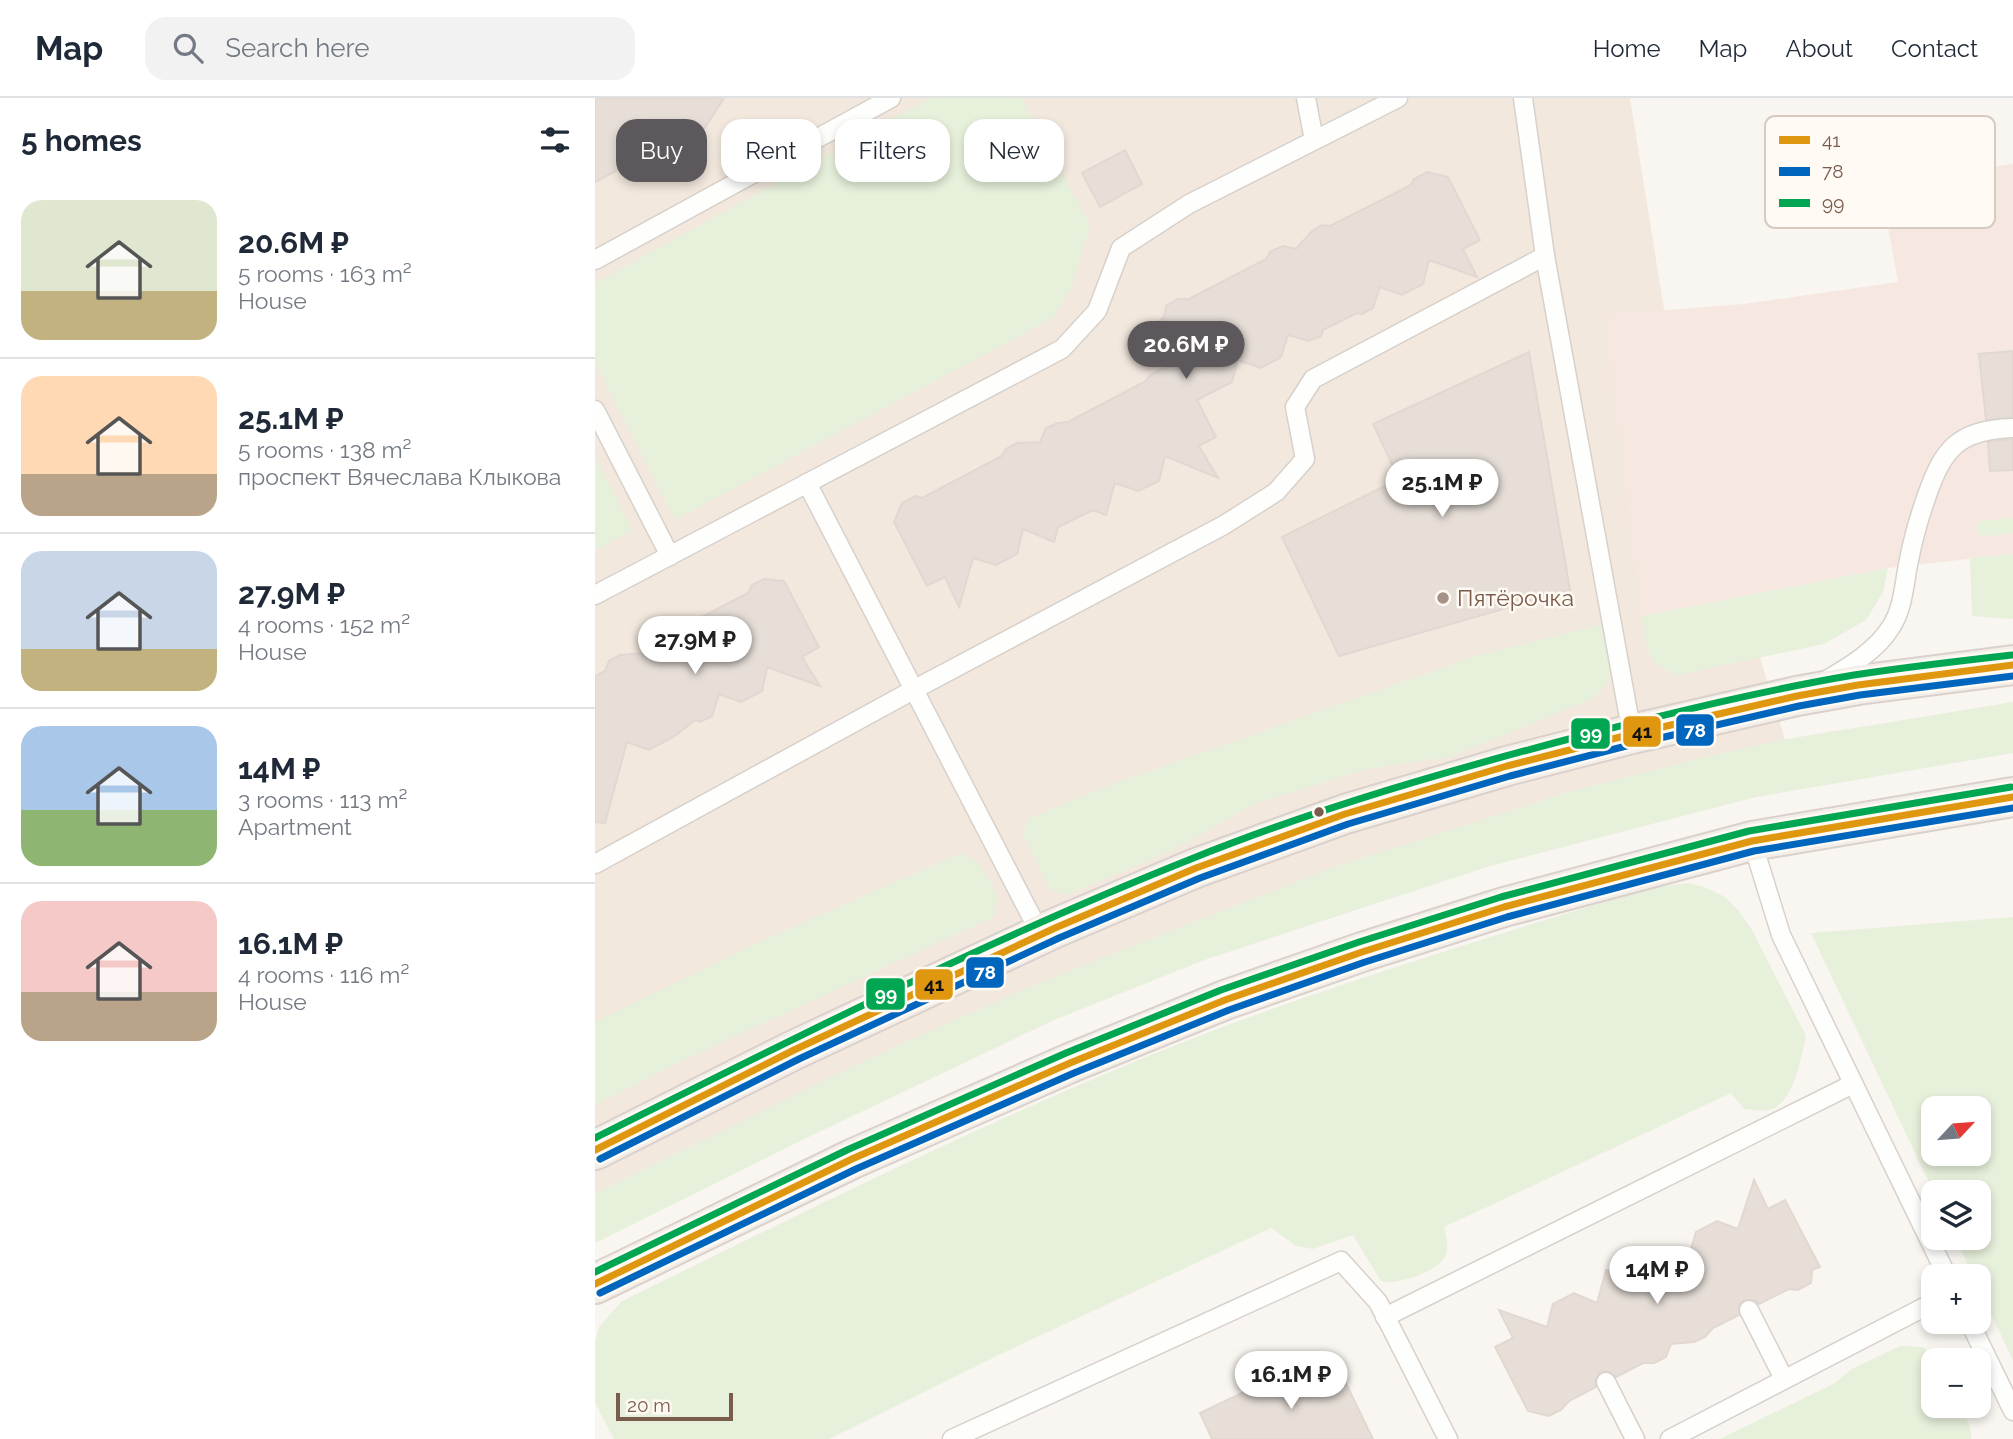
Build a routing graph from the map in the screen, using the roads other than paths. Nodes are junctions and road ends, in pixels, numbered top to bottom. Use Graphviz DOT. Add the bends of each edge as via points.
graph roads {
  1 [pos="891,98"];
  2 [pos="1306,98"];
  3 [pos="1398,98"];
  4 [pos="1523,98"];
  5 [pos="1314,140"];
  6 [pos="1545,256"];
  7 [pos="595,260"];
  8 [pos="595,410"];
  9 [pos="2013,428"];
  10 [pos="807,482"];
  11 [pos="670,556"];
  12 [pos="595,595"];
  13 [pos="2013,665"];
  14 [pos="915,689"];
  15 [pos="1797,696"];
  16 [pos="1632,734"];
  17 [pos="2013,797"];
  18 [pos="1752,841"];
  19 [pos="595,864"];
  20 [pos="1041,934"];
  21 [pos="1853,1084"];
  22 [pos="595,1150"];
  23 [pos="1941,1264"];
  24 [pos="595,1284"];
  25 [pos="1921,1309"];
  26 [pos="1749,1310"];
  27 [pos="1385,1317"];
  28 [pos="1975,1334"];
  29 [pos="1784,1379"];
  30 [pos="1606,1382"];
  31 [pos="2013,1411"];
  32 [pos="952,1439"];
  33 [pos="1448,1439"];
  34 [pos="1635,1439"];
  35 [pos="1669,1439"];
  1 -- 7 [label="lane"];
  2 -- 5 [label="lane"];
  3 -- 5 [label="lane"];
  4 -- 6 [label="lane"];
  5 -- 10 [label="lane" via="1189,204 1121,248 1097,310 1062,349"];
  6 -- 14 [label="lane" via="1313,379 1295,407 1305,459 1276,492 1224,525"];
  6 -- 16 [label="lane"];
  8 -- 11 [label="lane"];
  9 -- 15 [label="lane" via="1973,435 1954,446 1938,465 1918,520 1903,598 1892,626 1865,654"];
  10 -- 11 [label="lane"];
  10 -- 14 [label="lane"];
  11 -- 12 [label="lane"];
  13 -- 15 [label="main road"];
  14 -- 19 [label="lane"];
  14 -- 20 [label="lane"];
  15 -- 16 [label="main road"];
  16 -- 20 [label="main road" via="1345,814 1196,868"];
  17 -- 18 [label="main road"];
  18 -- 21 [label="lane" via="1781,935"];
  18 -- 24 [label="main road" via="1504,907 1225,1000 852,1159"];
  20 -- 22 [label="main road"];
  21 -- 23 [label="lane"];
  21 -- 27 [label="lane"];
  25 -- 29 [label="lane"];
  26 -- 29 [label="lane"];
  27 -- 32 [label="lane" via="1378,1302 1341,1261"];
  27 -- 33 [label="lane"];
  28 -- 31 [label="lane"];
  29 -- 35 [label="lane"];
  30 -- 34 [label="lane"];
}
